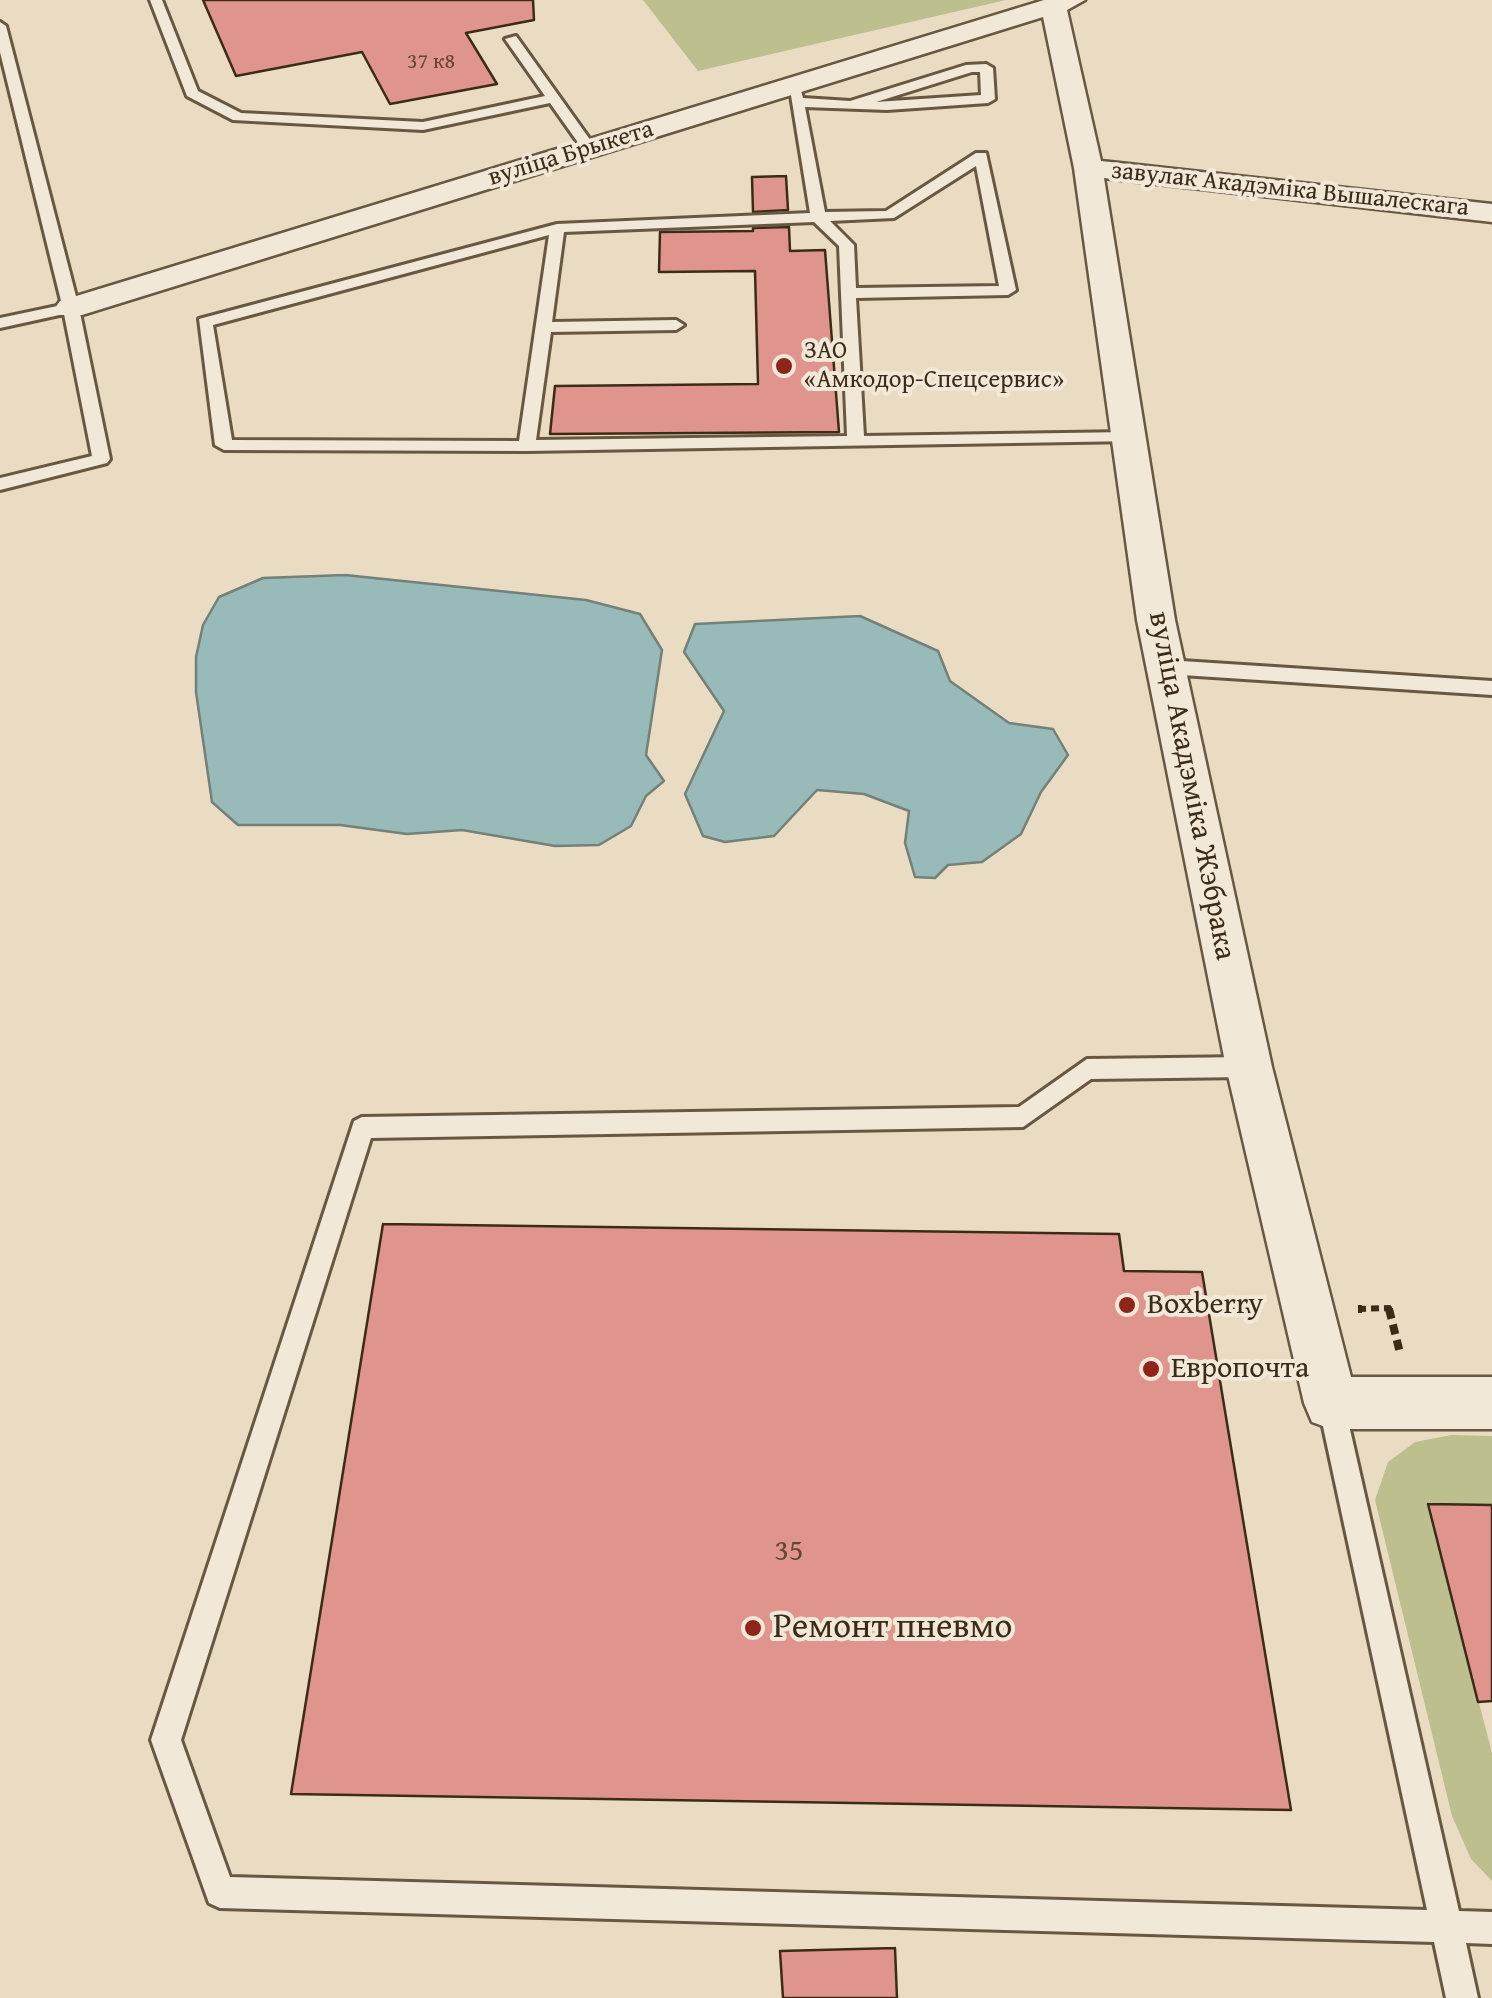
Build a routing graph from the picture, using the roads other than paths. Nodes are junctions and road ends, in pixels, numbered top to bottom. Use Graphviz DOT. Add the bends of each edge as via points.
graph roads {
  1 [pos="156,0"];
  2 [pos="1059,2"];
  3 [pos="1,33"];
  4 [pos="512,39"];
  5 [pos="796,94"];
  6 [pos="551,98"];
  7 [pos="852,105"];
  8 [pos="588,148"];
  9 [pos="1088,168"];
  10 [pos="1492,213"];
  11 [pos="818,217"];
  12 [pos="557,228"];
  13 [pos="849,294"];
  14 [pos="71,308"];
  15 [pos="0,323"];
  16 [pos="676,325"];
  17 [pos="543,327"];
  18 [pos="1129,437"];
  19 [pos="856,441"];
  20 [pos="527,446"];
  21 [pos="0,484"];
  22 [pos="1166,668"];
  23 [pos="1492,688"];
  24 [pos="1248,1066"];
  25 [pos="1331,1403"];
  26 [pos="1492,1403"];
  27 [pos="1445,1926"];
  28 [pos="1492,1928"];
  29 [pos="1462,1998"];
  1 -- 6 [label="lane" via="192,93 238,117 422,126"];
  2 -- 5 [label="street, вуліца Брыкета"];
  2 -- 9 [label="street, вуліца Акадэміка Жэбрака"];
  3 -- 14 [label="lane"];
  4 -- 6 [label="lane"];
  5 -- 7 [label="lane"];
  5 -- 8 [label="street, вуліца Брыкета"];
  5 -- 11 [label="lane"];
  6 -- 8 [label="lane"];
  7 -- 7 [label="lane" via="988,98 986,68 970,68"];
  8 -- 14 [label="street, вуліца Брыкета"];
  9 -- 10 [label="street, завулак Акадэміка Вышалескага"];
  9 -- 18 [label="street, вуліца Акадэміка Жэбрака"];
  11 -- 12 [label="lane"];
  11 -- 13 [label="lane" via="846,245"];
  11 -- 13 [label="lane" via="889,215 981,156 1008,290"];
  12 -- 17 [label="lane"];
  12 -- 20 [label="lane" via="205,322 224,444"];
  13 -- 19 [label="lane"];
  14 -- 15 [label="lane"];
  14 -- 21 [label="lane" via="102,459"];
  16 -- 17 [label="lane"];
  17 -- 20 [label="lane"];
  18 -- 19 [label="lane"];
  18 -- 22 [label="street, вуліца Акадэміка Жэбрака"];
  19 -- 20 [label="lane"];
  22 -- 23 [label="lane"];
  22 -- 24 [label="street, вуліца Акадэміка Жэбрака"];
  24 -- 25 [label="street, вуліца Акадэміка Жэбрака"];
  24 -- 27 [label="lane" via="1088,1069 1023,1117 362,1128 166,1740 220,1892"];
  25 -- 26 [label="street"];
  25 -- 27 [label="lane"];
  27 -- 28 [label="lane"];
  27 -- 29 [label="lane"];
}
